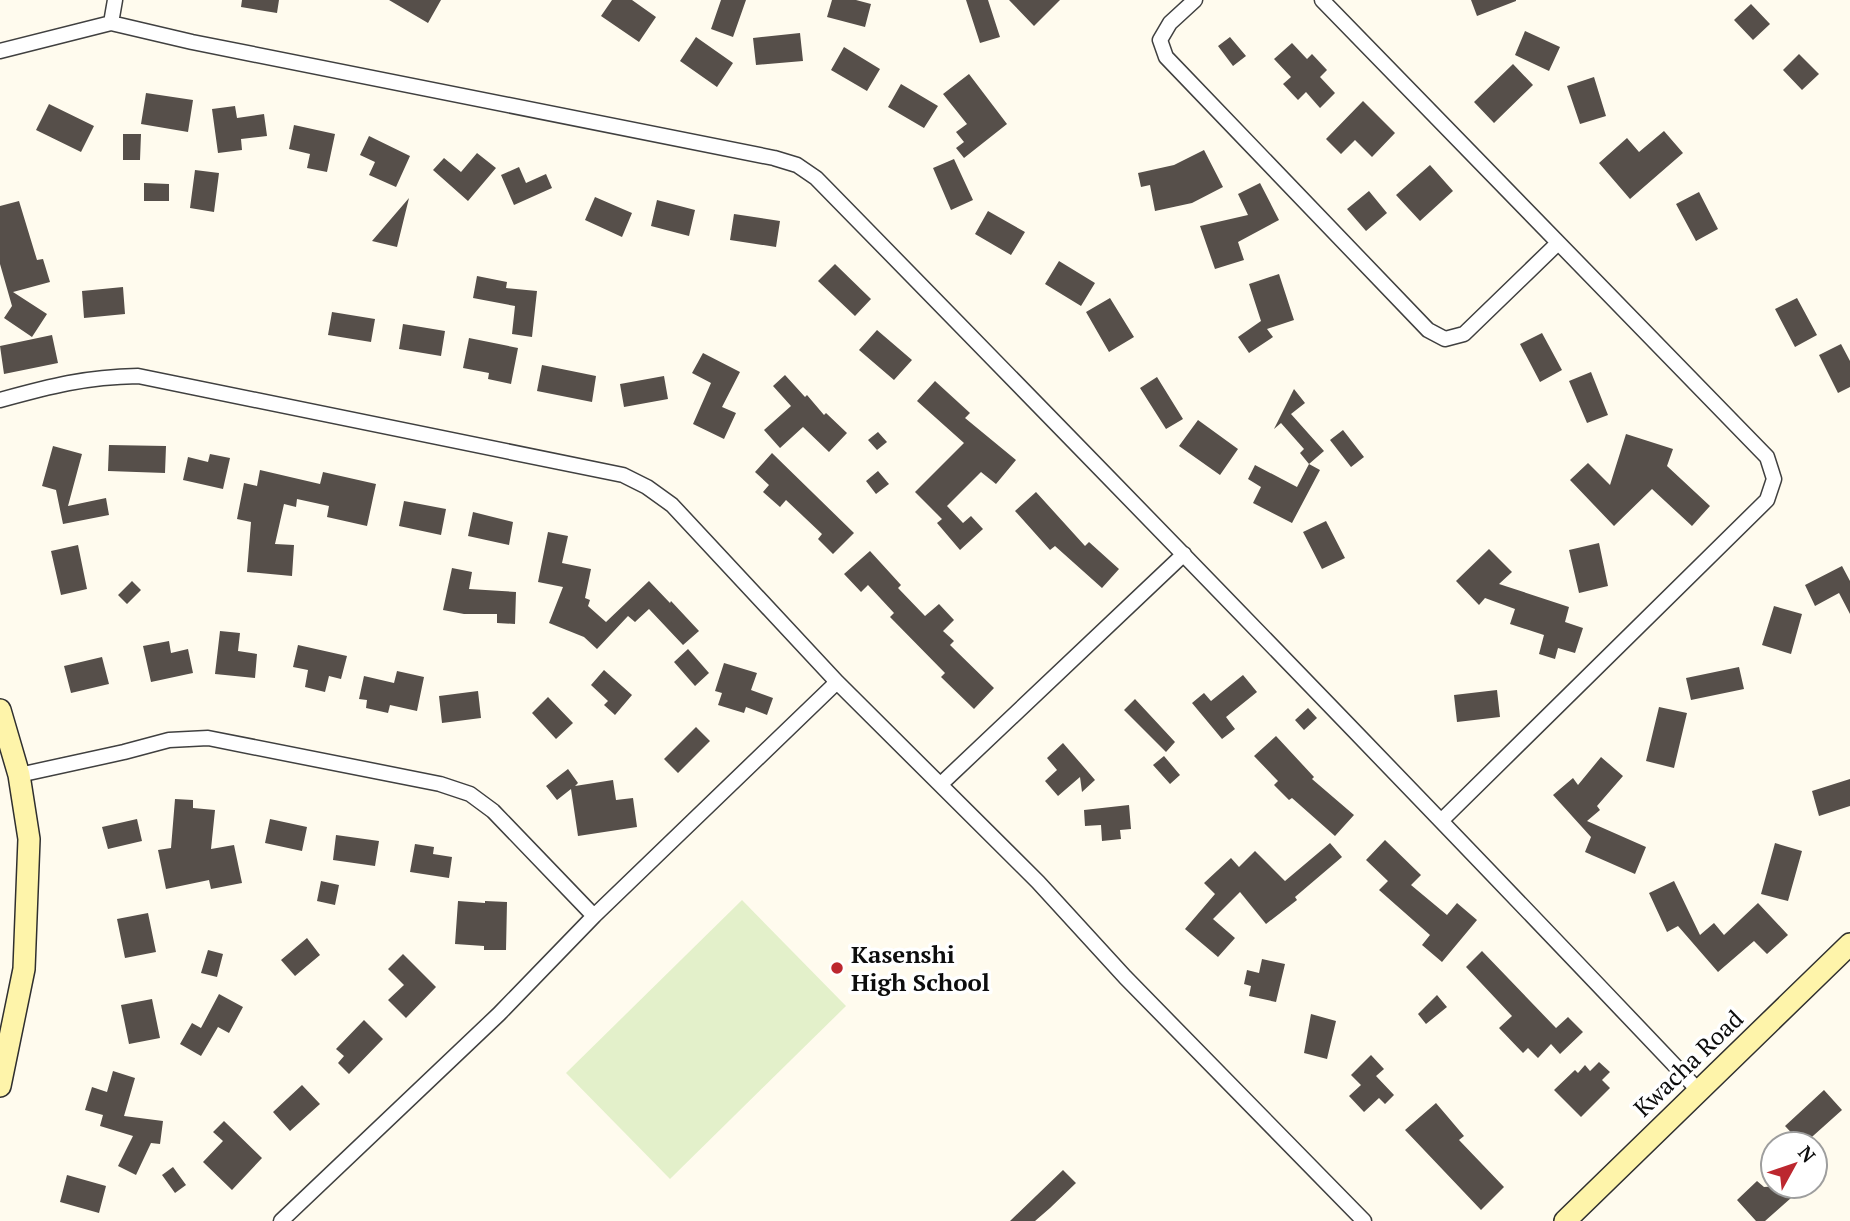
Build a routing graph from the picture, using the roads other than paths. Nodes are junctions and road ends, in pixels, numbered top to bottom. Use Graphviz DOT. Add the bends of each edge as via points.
graph roads {
  1 [pos="115,0"];
  2 [pos="1195,0"];
  3 [pos="1322,0"];
  4 [pos="111,23"];
  5 [pos="0,51"];
  6 [pos="1558,243"];
  7 [pos="0,400"];
  8 [pos="1184,554"];
  9 [pos="837,682"];
  10 [pos="0,710"];
  11 [pos="19,775"];
  12 [pos="942,784"];
  13 [pos="1442,820"];
  14 [pos="594,916"];
  15 [pos="1850,944"];
  16 [pos="0,1086"];
  17 [pos="1698,1090"];
  18 [pos="281,1221"];
  19 [pos="1364,1221"];
  20 [pos="1564,1221"];
  1 -- 4 [label="street"];
  2 -- 6 [label="street" via="1170,23 1160,40 1166,57 1428,330 1444,339 1464,334"];
  3 -- 6 [label="street"];
  4 -- 5 [label="street"];
  4 -- 8 [label="street" via="797,165 826,188"];
  6 -- 13 [label="street" via="1767,457 1774,479 1767,500"];
  7 -- 9 [label="street" via="61,383 138,376 623,475 672,505"];
  8 -- 12 [label="street"];
  8 -- 13 [label="street"];
  9 -- 12 [label="street"];
  9 -- 14 [label="street"];
  10 -- 11 [label="main road"];
  11 -- 14 [label="street" via="169,740 208,738 440,785 470,794 494,811"];
  11 -- 16 [label="main road" via="29,839 24,969"];
  12 -- 19 [label="street"];
  13 -- 17 [label="street"];
  14 -- 18 [label="street" via="479,1033"];
  15 -- 17 [label="main road, Kwacha Road"];
  17 -- 20 [label="main road, Kwacha Road"];
}
